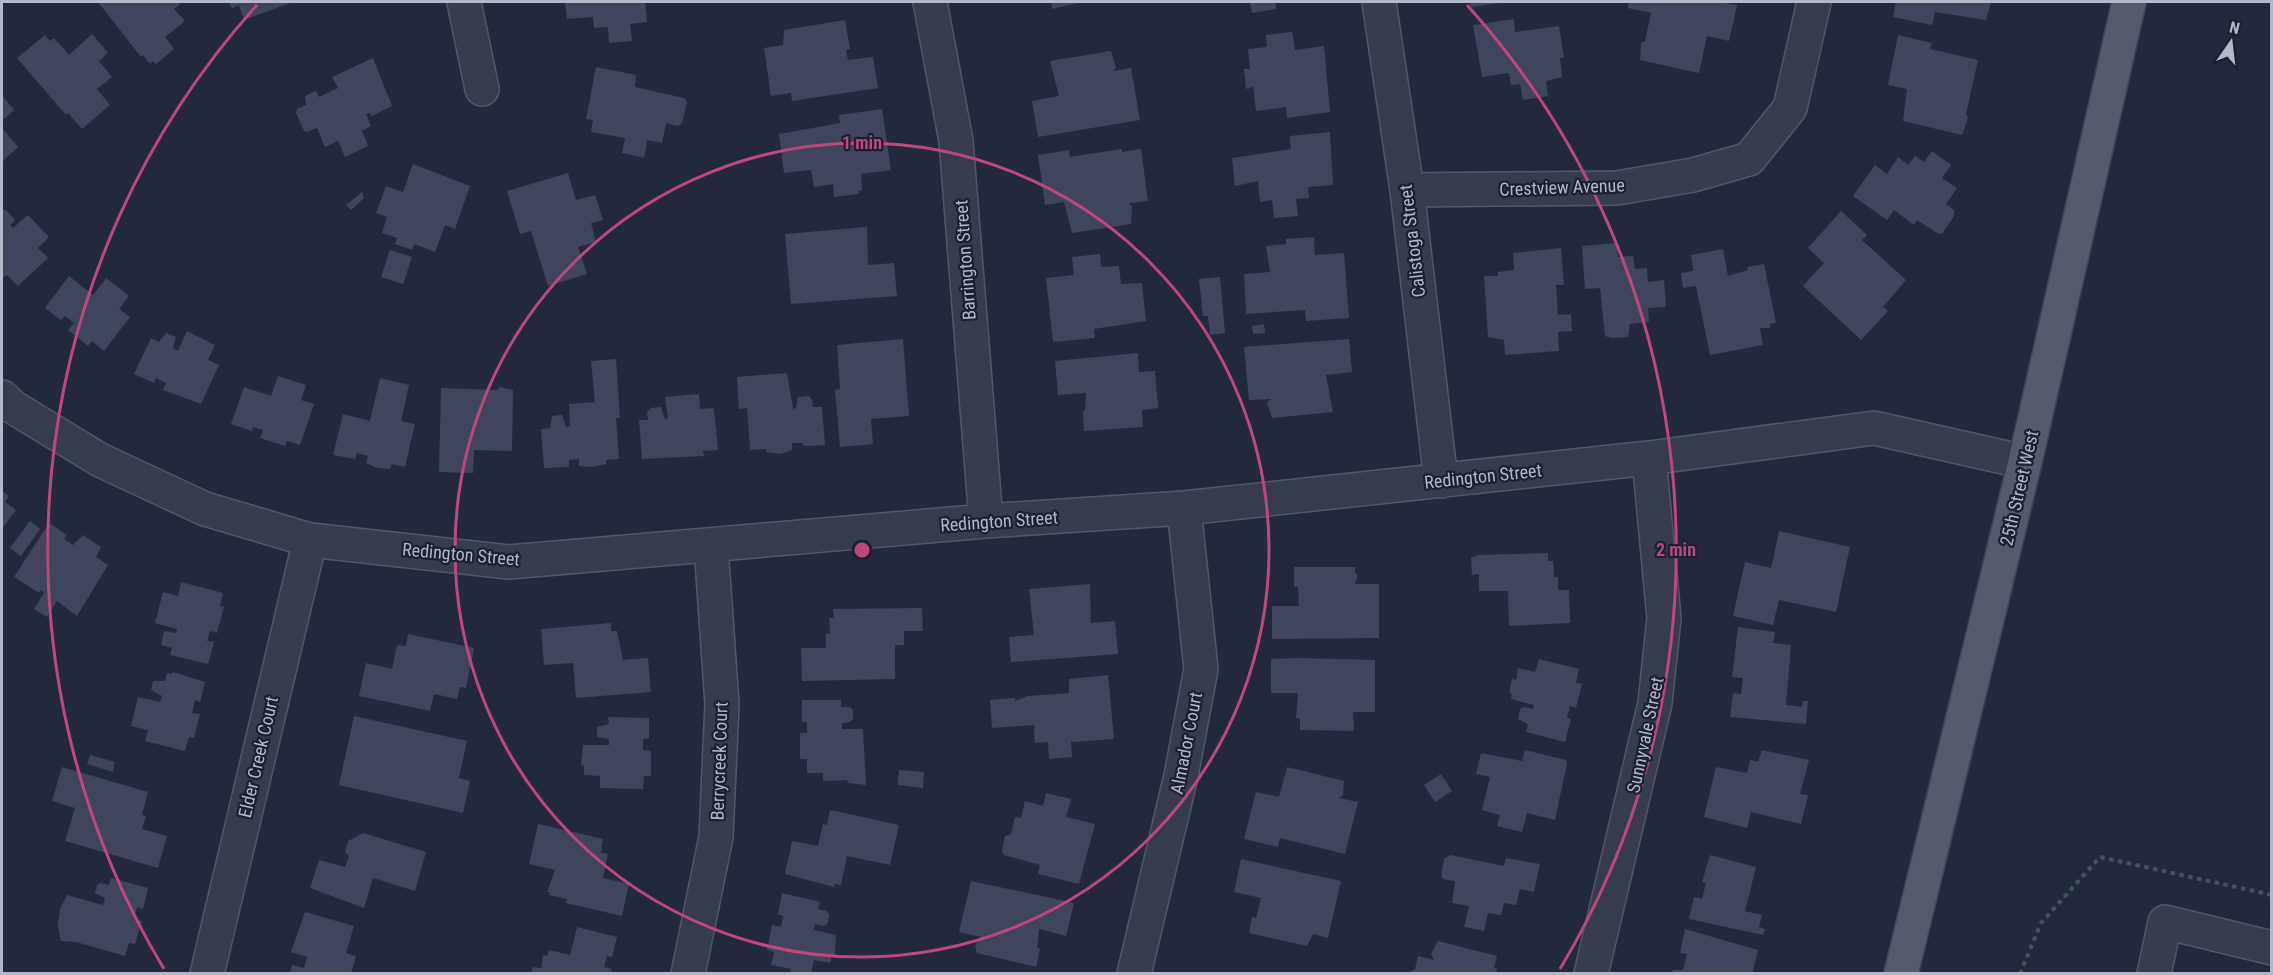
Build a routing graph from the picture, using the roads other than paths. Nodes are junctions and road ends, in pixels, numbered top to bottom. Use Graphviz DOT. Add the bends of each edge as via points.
graph roads {
  1 [pos="464,2"];
  2 [pos="930,2"];
  3 [pos="1379,2"];
  4 [pos="1814,2"];
  5 [pos="2129,2"];
  6 [pos="482,89"];
  7 [pos="1407,190"];
  8 [pos="2,397"];
  9 [pos="1649,458"];
  10 [pos="2025,462"];
  11 [pos="1441,481"];
  12 [pos="1184,508"];
  13 [pos="986,521"];
  14 [pos="310,540"];
  15 [pos="711,546"];
  16 [pos="2271,948"];
  17 [pos="207,974"];
  18 [pos="688,974"];
  19 [pos="1134,974"];
  20 [pos="1591,974"];
  21 [pos="1901,974"];
  22 [pos="2154,974"];
  1 -- 6 [label="street"];
  2 -- 13 [label="street, Barrington Street" via="957,141"];
  3 -- 7 [label="street, Calistoga Street"];
  4 -- 7 [label="street, Crestview Avenue" via="1790,108 1749,159 1693,175 1617,188"];
  5 -- 10 [label="main road, 25th Street West"];
  7 -- 11 [label="street, Calistoga Street"];
  8 -- 14 [label="street, Redington Street" via="90,454 131,475 204,508"];
  9 -- 10 [label="street, Redington Street" via="1874,428"];
  9 -- 11 [label="street, Redington Street"];
  9 -- 20 [label="street, Sunnyvale Street" via="1664,618 1655,703"];
  10 -- 21 [label="main road, 25th Street West"];
  11 -- 12 [label="street, Redington Street"];
  12 -- 13 [label="street, Redington Street"];
  12 -- 19 [label="street, Almador Court" via="1201,669 1181,776"];
  13 -- 15 [label="street, Redington Street"];
  14 -- 15 [label="street, Redington Street" via="509,562"];
  14 -- 17 [label="street, Elder Creek Court"];
  15 -- 18 [label="street, Berrycreek Court" via="722,704 716,837"];
  16 -- 22 [label="street" via="2165,922"];
}
